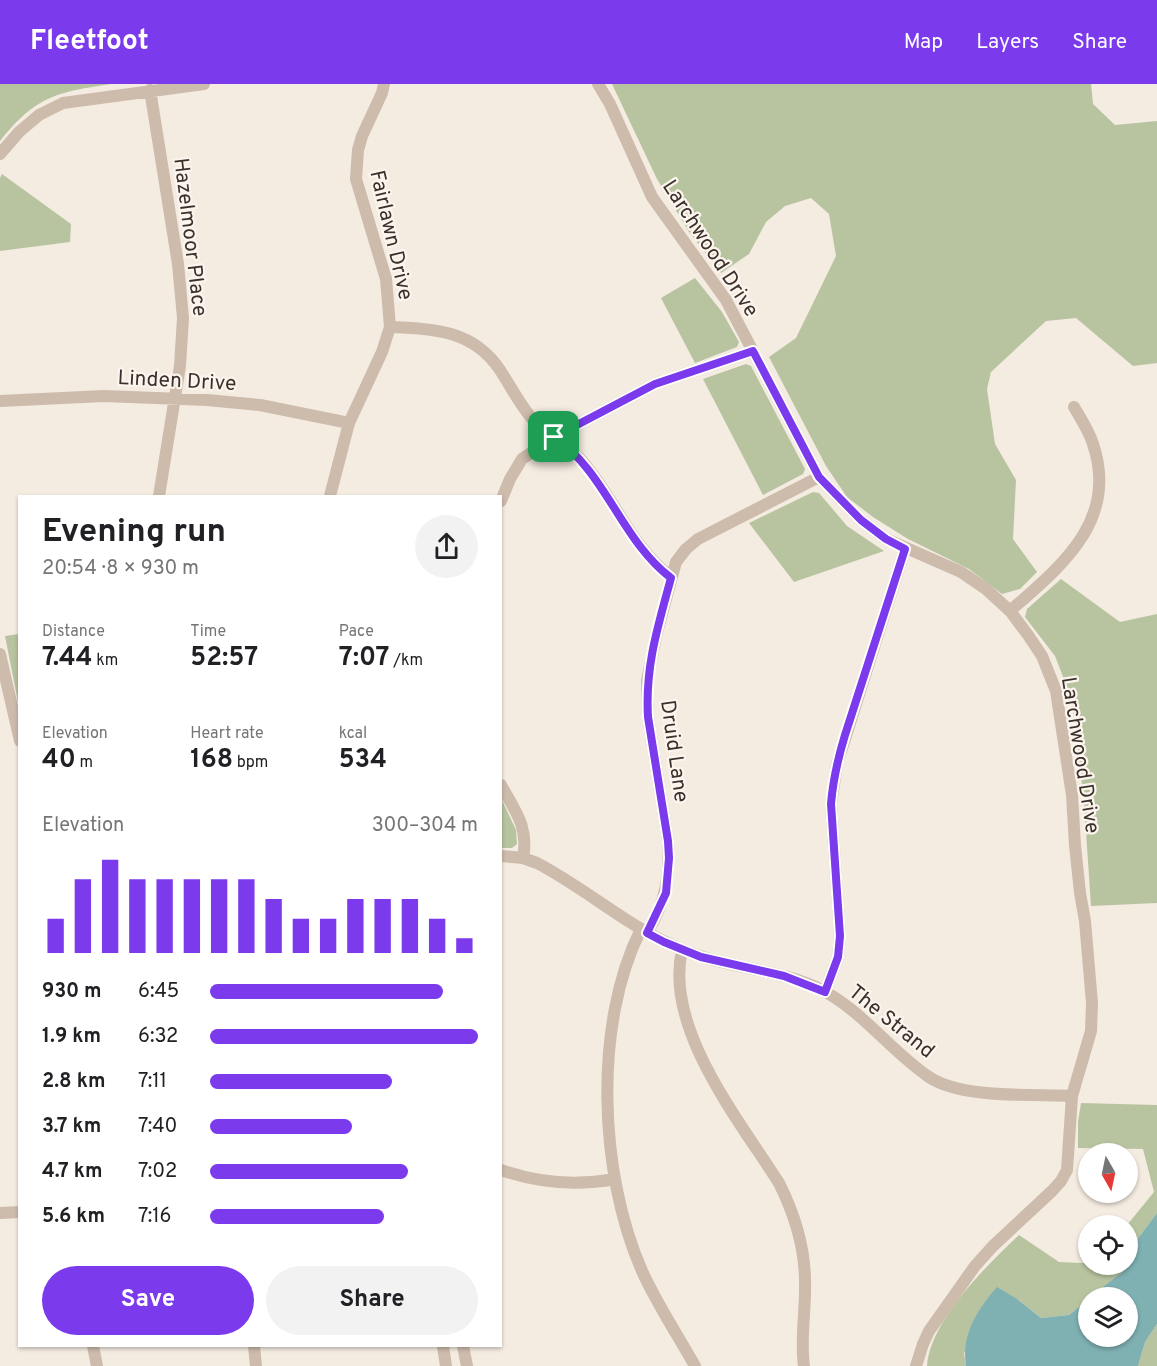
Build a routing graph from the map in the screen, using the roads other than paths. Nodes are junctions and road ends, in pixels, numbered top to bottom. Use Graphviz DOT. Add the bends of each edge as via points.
graph roads {
  1 [pos="204,84"];
  2 [pos="384,84"];
  3 [pos="598,84"];
  4 [pos="150,90"];
  5 [pos="0,154"];
  6 [pos="390,327"];
  7 [pos="753,351"];
  8 [pos="174,400"];
  9 [pos="0,401"];
  10 [pos="1074,407"];
  11 [pos="349,423"];
  12 [pos="554,437"];
  13 [pos="819,477"];
  14 [pos="159,495"];
  15 [pos="330,495"];
  16 [pos="502,499"];
  17 [pos="905,549"];
  18 [pos="671,578"];
  19 [pos="1010,611"];
  20 [pos="0,654"];
  21 [pos="18,732"];
  22 [pos="502,787"];
  23 [pos="502,856"];
  24 [pos="523,858"];
  25 [pos="644,931"];
  26 [pos="682,950"];
  27 [pos="825,992"];
  28 [pos="1072,1096"];
  29 [pos="502,1170"];
  30 [pos="615,1179"];
  31 [pos="18,1212"];
  32 [pos="0,1214"];
  33 [pos="93,1347"];
  34 [pos="254,1347"];
  35 [pos="443,1347"];
  36 [pos="463,1347"];
  37 [pos="97,1366"];
  38 [pos="256,1366"];
  39 [pos="446,1366"];
  40 [pos="467,1366"];
  41 [pos="695,1366"];
  42 [pos="804,1366"];
  43 [pos="916,1366"];
  1 -- 4 [label="street"];
  2 -- 6 [label="street, Fairlawn Drive" via="362,136 356,179 386,279"];
  3 -- 7 [label="street, Larchwood Drive" via="652,197 726,300"];
  4 -- 5 [label="street" via="63,103 39,115"];
  4 -- 8 [label="street, Hazelmoor Place" via="182,298 183,337"];
  6 -- 11 [label="street, Fairlawn Drive"];
  6 -- 12 [label="street" via="443,331 473,343 498,367 532,420"];
  7 -- 12 [label="street" via="655,384"];
  7 -- 13 [label="street, Larchwood Drive"];
  8 -- 9 [label="street, Linden Drive" via="104,396"];
  8 -- 11 [label="street, Linden Drive" via="260,405"];
  8 -- 14 [label="street, Hazelmoor Place"];
  10 -- 19 [label="street" via="1096,454 1098,501 1083,538 1072,553"];
  11 -- 15 [label="street, Fairlawn Drive"];
  12 -- 16 [label="street" via="522,459"];
  12 -- 18 [label="street" via="581,460 648,557"];
  13 -- 17 [label="street, Larchwood Drive" via="861,520"];
  13 -- 18 [label="street, Druid Lane" via="698,539 676,562"];
  17 -- 19 [label="street, Larchwood Drive" via="961,572"];
  17 -- 27 [label="street" via="845,735 832,789 840,936 838,957"];
  18 -- 25 [label="street, Druid Lane" via="647,689 669,873 666,893"];
  19 -- 28 [label="street, Larchwood Drive" via="1051,675 1072,795 1092,1003 1090,1030"];
  20 -- 21 [label="street"];
  22 -- 24 [label="street" via="522,822 526,842"];
  23 -- 24 [label="street, The Strand"];
  24 -- 25 [label="street, The Strand" via="549,869"];
  25 -- 26 [label="street, The Strand"];
  25 -- 30 [label="street, Druid Lane" via="633,945 623,978 611,1041 607,1106"];
  26 -- 27 [label="street, The Strand" via="784,976"];
  26 -- 42 [label="street" via="678,967 680,993 704,1066 779,1183 796,1227 805,1267"];
  27 -- 28 [label="street, The Strand" via="871,1025 929,1077 943,1084 974,1092"];
  28 -- 43 [label="street, Larchwood Drive" via="1067,1170 1061,1181 975,1266 929,1331"];
  29 -- 30 [label="street" via="558,1182"];
  30 -- 41 [label="street, Druid Lane" via="642,1269"];
  31 -- 32 [label="street"];
  33 -- 37 [label="street"];
  34 -- 38 [label="street"];
  35 -- 39 [label="street"];
  36 -- 40 [label="street"];
}
